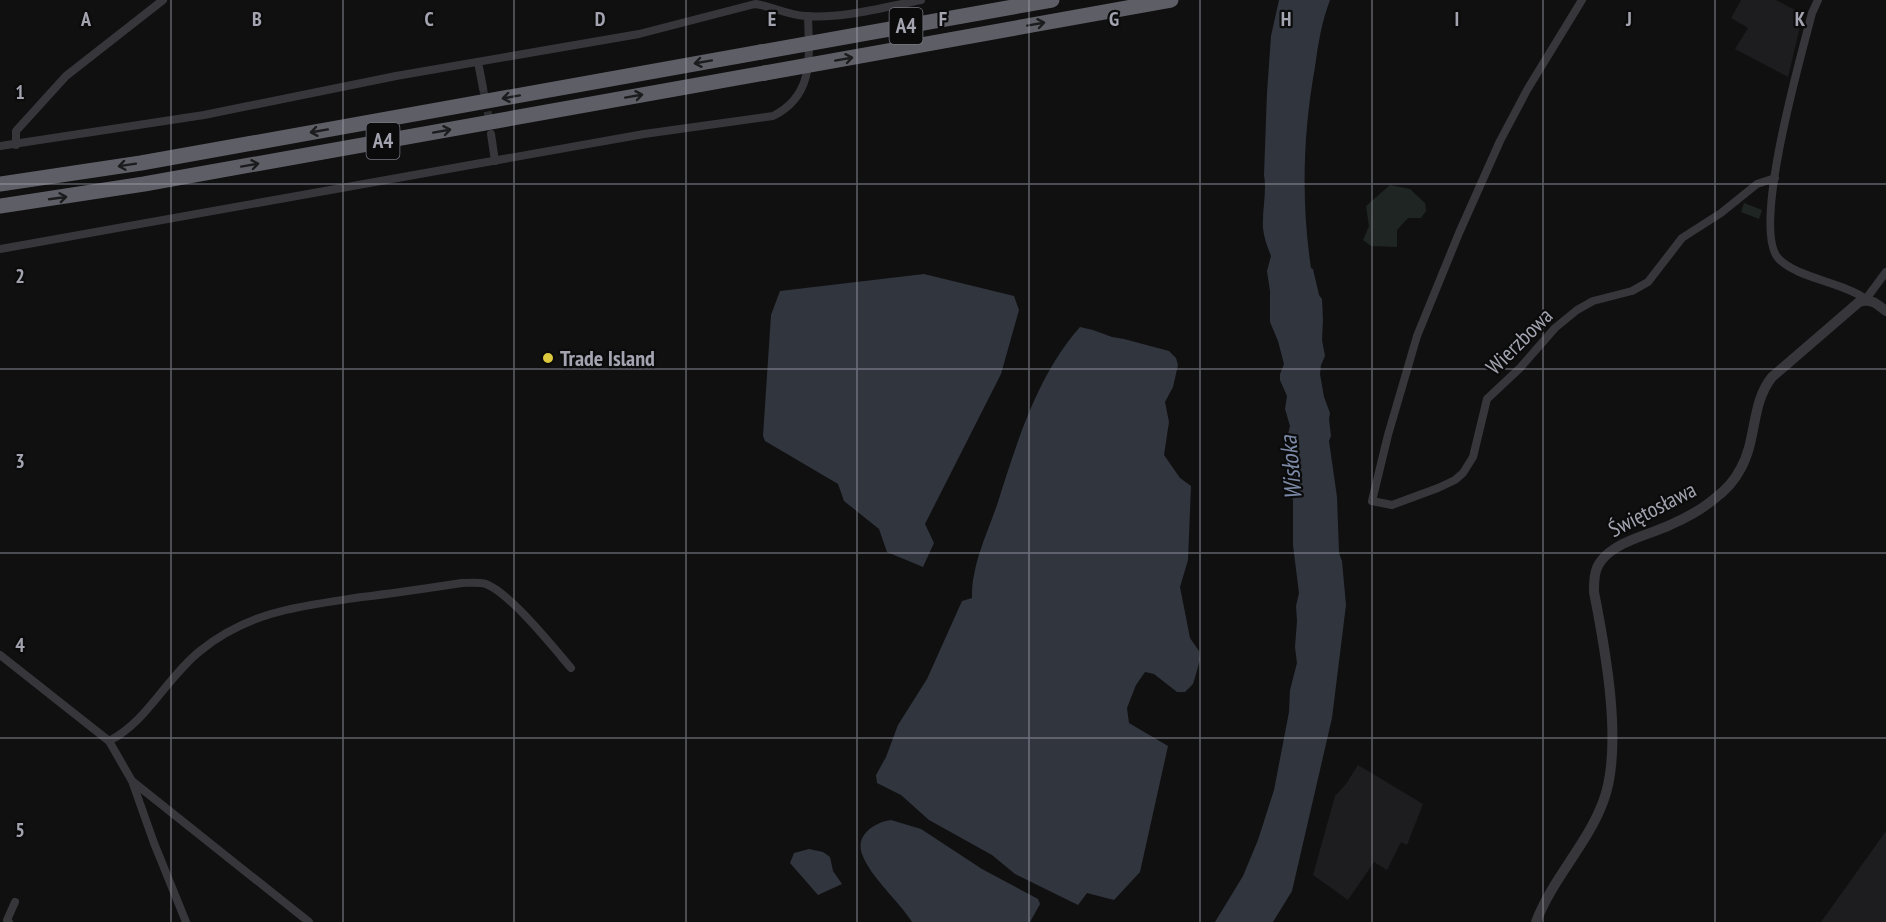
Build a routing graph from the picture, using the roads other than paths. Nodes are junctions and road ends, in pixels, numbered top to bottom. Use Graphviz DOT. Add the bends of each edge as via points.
graph roads {
  1 [pos="163,0"];
  2 [pos="921,0"];
  3 [pos="1052,0"];
  4 [pos="1171,0"];
  5 [pos="1582,0"];
  6 [pos="1818,0"];
  7 [pos="808,16"];
  8 [pos="478,62"];
  9 [pos="483,88"];
  10 [pos="491,134"];
  11 [pos="16,145"];
  12 [pos="0,146"];
  13 [pos="495,161"];
  14 [pos="1775,178"];
  15 [pos="0,184"];
  16 [pos="0,206"];
  17 [pos="0,249"];
  18 [pos="1886,272"];
  19 [pos="1866,299"];
  20 [pos="1886,311"];
  21 [pos="0,655"];
  22 [pos="571,668"];
  23 [pos="109,741"];
  24 [pos="132,781"];
  25 [pos="15,902"];
  26 [pos="9,922"];
  27 [pos="186,922"];
  28 [pos="309,922"];
  29 [pos="1536,922"];
  1 -- 11 [label="street" via="66,76 16,131"];
  2 -- 7 [label="street" via="834,16"];
  3 -- 15 [label="highway, A4, one-way, bridge" via="141,163"];
  16 -- 4 [label="highway, A4, one-way, bridge" via="144,184"];
  5 -- 14 [label="street, Wierzbowa" via="1500,141 1459,233 1417,336 1372,501 1392,505 1455,480 1473,457 1488,399 1555,328 1593,301 1632,291 1648,282 1682,238 1757,184"];
  6 -- 14 [label="street" via="1795,80"];
  7 -- 8 [label="street" via="755,4 639,34"];
  7 -- 13 [label="street" via="806,82 797,98 773,116"];
  8 -- 9 [label="street"];
  8 -- 11 [label="street" via="204,115"];
  10 -- 13 [label="street"];
  11 -- 12 [label="street"];
  13 -- 17 [label="street"];
  14 -- 19 [label="street" via="1770,230 1778,259"];
  18 -- 19 [label="street"];
  19 -- 20 [label="street"];
  19 -- 29 [label="street, Świętosława" via="1765,385 1746,457 1726,488 1692,515 1614,549 1600,562 1594,576 1594,592 1611,710 1608,787 1604,802"];
  21 -- 23 [label="street"];
  22 -- 23 [label="street" via="524,615 495,588 482,583 302,605 253,619 216,639 188,661 130,728"];
  23 -- 24 [label="street"];
  24 -- 27 [label="street"];
  24 -- 28 [label="street"];
  25 -- 26 [label="street"];
}
